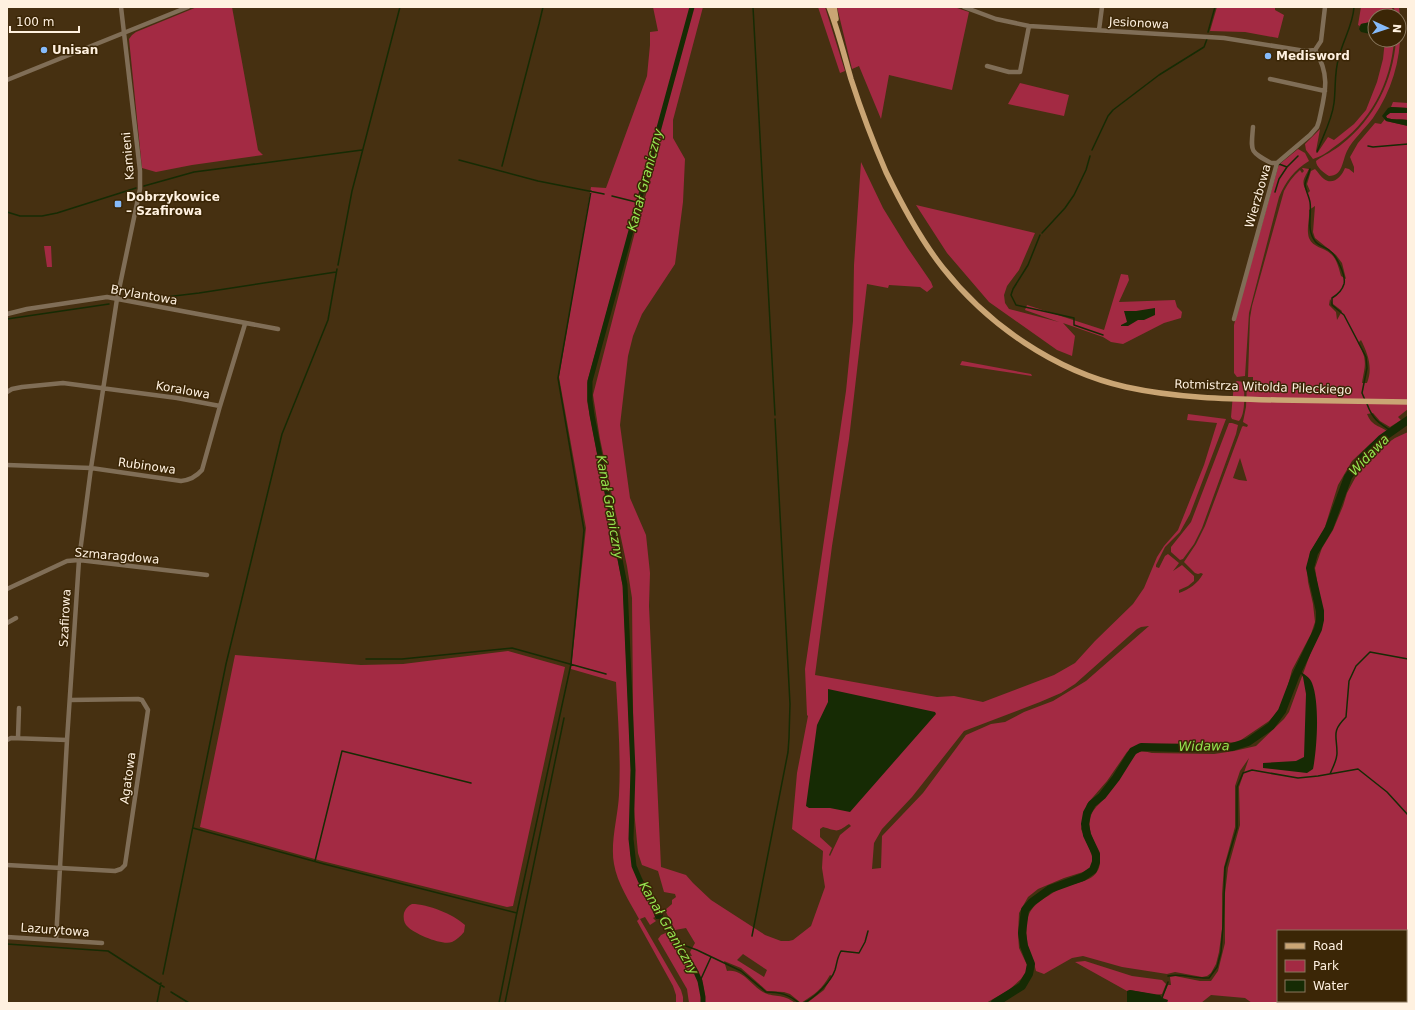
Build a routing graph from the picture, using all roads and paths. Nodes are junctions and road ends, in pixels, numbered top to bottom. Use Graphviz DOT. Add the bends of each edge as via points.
graph roads {
  1 [pos="121,7"];
  2 [pos="188,7"];
  3 [pos="829,7"];
  4 [pos="834,7"];
  5 [pos="964,7"];
  6 [pos="1102,7"];
  7 [pos="1325,7"];
  8 [pos="836,25"];
  9 [pos="1029,26"];
  10 [pos="1099,30"];
  11 [pos="124,33"];
  12 [pos="1315,50"];
  13 [pos="987,66"];
  14 [pos="1270,79"];
  15 [pos="7,80"];
  16 [pos="1325,91"];
  17 [pos="1253,127"];
  18 [pos="1277,163"];
  19 [pos="117,299"];
  20 [pos="7,314"];
  21 [pos="1234,319"];
  22 [pos="245,324"];
  23 [pos="278,329"];
  24 [pos="104,388"];
  25 [pos="7,392"];
  26 [pos="1408,402"];
  27 [pos="220,406"];
  28 [pos="7,465"];
  29 [pos="91,468"];
  30 [pos="79,560"];
  31 [pos="207,576"];
  32 [pos="7,589"];
  33 [pos="16,618"];
  34 [pos="7,623"];
  35 [pos="70,700"];
  36 [pos="19,708"];
  37 [pos="18,738"];
  38 [pos="7,740"];
  39 [pos="67,740"];
  40 [pos="7,865"];
  41 [pos="61,868"];
  42 [pos="7,937"];
  43 [pos="56,940"];
  44 [pos="102,943"];
  1 -- 11 [label="street, Kamieni"];
  2 -- 11 [label="street"];
  3 -- 8 [label="main road, Rotmistrza Witolda Pileckiego"];
  4 -- 8 [label="main road, Rotmistrza Witolda Pileckiego"];
  5 -- 9 [label="street, Jesionowa" via="996,19"];
  6 -- 10 [label="street"];
  7 -- 12 [label="street" via="1321,41"];
  8 -- 26 [label="main road, Rotmistrza Witolda Pileckiego" via="854,87 875,144 904,208 930,249 954,280 1007,331 1058,362 1101,380 1151,392 1227,399"];
  9 -- 10 [label="street, Jesionowa"];
  9 -- 13 [label="street" via="1020,72"];
  10 -- 12 [label="street, Jesionowa" via="1224,38 1305,51"];
  11 -- 15 [label="street"];
  11 -- 19 [label="street, Kamieni" via="140,189"];
  12 -- 16 [label="street, Wierzbowa" via="1324,71"];
  14 -- 16 [label="street"];
  16 -- 18 [label="street, Wierzbowa" via="1317,127"];
  17 -- 18 [label="street" via="1253,152 1271,163"];
  18 -- 21 [label="street, Wierzbowa"];
  19 -- 20 [label="street, Brylantowa" via="107,297"];
  19 -- 22 [label="street, Brylantowa"];
  19 -- 24 [label="street, Szafirowa"];
  22 -- 23 [label="street, Brylantowa"];
  22 -- 27 [label="street, Koralowa"];
  24 -- 25 [label="street, Koralowa" via="63,383 12,389"];
  24 -- 27 [label="street, Koralowa"];
  24 -- 29 [label="street, Szafirowa"];
  27 -- 29 [label="street, Rubinowa" via="202,470 196,477 180,481"];
  28 -- 29 [label="street, Rubinowa"];
  29 -- 30 [label="street, Szafirowa"];
  30 -- 31 [label="street, Szmaragdowa"];
  30 -- 32 [label="street, Szmaragdowa" via="67,561"];
  30 -- 35 [label="street, Szafirowa"];
  33 -- 34 [label="street"];
  35 -- 39 [label="street, Szafirowa"];
  35 -- 41 [label="street, Agatowa" via="138,699 142,700 148,710 125,865 115,870"];
  36 -- 37 [label="street"];
  37 -- 38 [label="street"];
  37 -- 39 [label="street"];
  39 -- 41 [label="street, Szafirowa"];
  40 -- 41 [label="street"];
  41 -- 43 [label="street, Szafirowa"];
  42 -- 43 [label="street, Lazurytowa"];
  43 -- 44 [label="street, Lazurytowa"];
}
